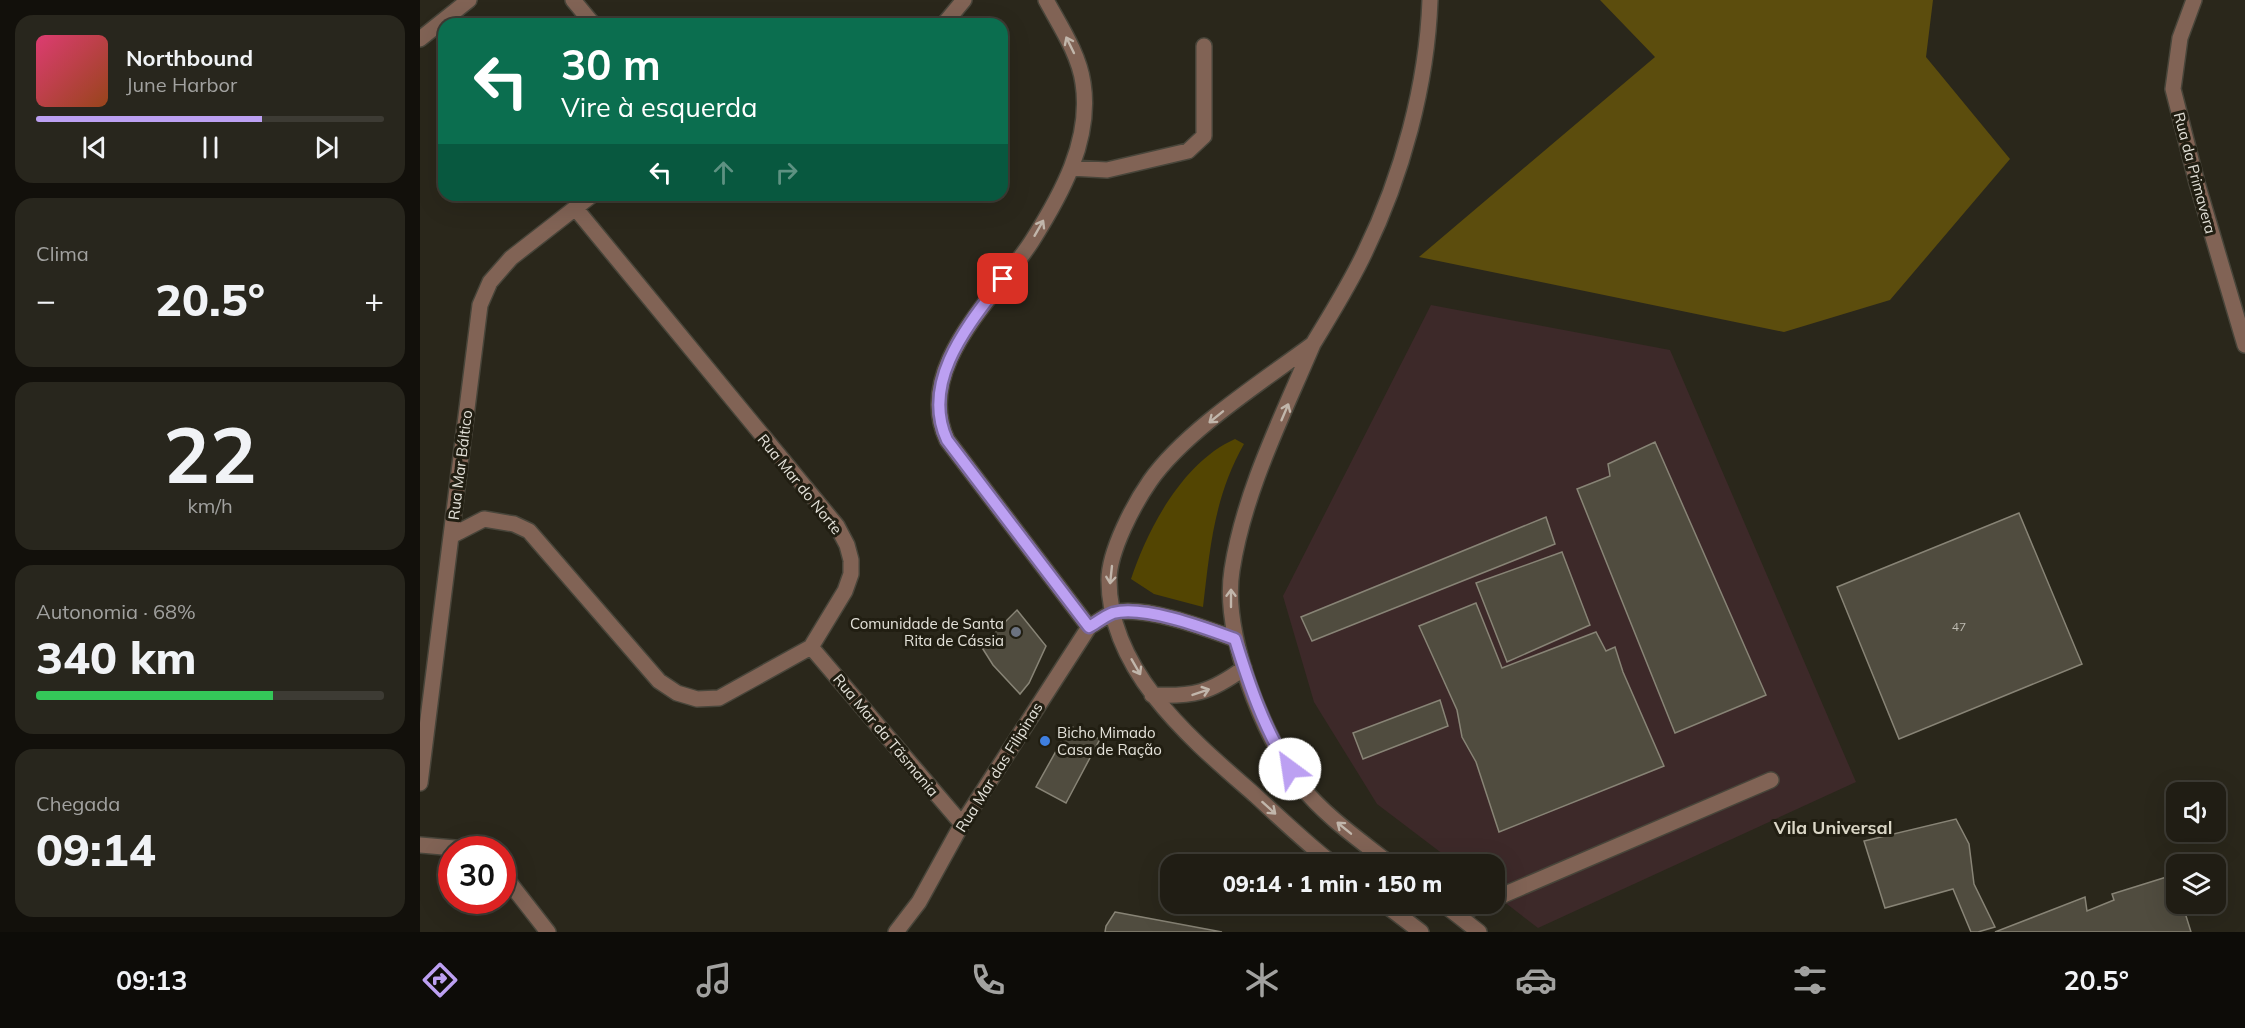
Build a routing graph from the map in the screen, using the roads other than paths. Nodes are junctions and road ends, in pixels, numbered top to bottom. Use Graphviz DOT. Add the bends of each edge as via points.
graph roads {
  1 [pos="470,0"];
  2 [pos="573,0"];
  3 [pos="964,0"];
  4 [pos="1046,0"];
  5 [pos="1430,0"];
  6 [pos="2194,0"];
  7 [pos="447,18"];
  8 [pos="588,18"];
  9 [pos="949,18"];
  10 [pos="438,25"];
  11 [pos="420,39"];
  12 [pos="1204,46"];
  13 [pos="1071,168"];
  14 [pos="585,201"];
  15 [pos="576,208"];
  16 [pos="1313,344"];
  17 [pos="2245,345"];
  18 [pos="451,536"];
  19 [pos="1113,613"];
  20 [pos="1089,627"];
  21 [pos="1235,639"];
  22 [pos="811,647"];
  23 [pos="1244,668"];
  24 [pos="1152,694"];
  25 [pos="1771,780"];
  26 [pos="420,783"];
  27 [pos="962,824"];
  28 [pos="420,845"];
  29 [pos="438,847"];
  30 [pos="1322,854"];
  31 [pos="1378,854"];
  32 [pos="516,891"];
  33 [pos="1505,894"];
  34 [pos="1397,914"];
  35 [pos="1458,914"];
  36 [pos="548,932"];
  37 [pos="896,932"];
  38 [pos="1421,932"];
  39 [pos="1479,932"];
  1 -- 7 [label="street"];
  2 -- 8 [label="street"];
  3 -- 9 [label="street"];
  13 -- 4 [label="street, one-way" via="1081,141 1083,83 1073,51"];
  5 -- 16 [label="street" via="1422,72 1394,178 1366,250"];
  6 -- 17 [label="street, Rua da Primavera" via="2180,38 2173,89"];
  10 -- 11 [label="street"];
  12 -- 13 [label="street" via="1204,136 1197,145 1188,152 1107,170"];
  20 -- 13 [label="street, one-way" via="947,440 938,410 944,375 958,342 1031,241"];
  14 -- 15 [label="street, Rua Mar Báltico"];
  15 -- 18 [label="street, Rua Mar Báltico" via="511,258 490,282 480,305"];
  15 -- 22 [label="street, Rua Mar do Norte" via="837,526 847,545 851,574"];
  16 -- 19 [label="street, one-way" via="1240,397 1184,444 1151,479 1113,556 1109,580"];
  21 -- 16 [label="street, one-way" via="1232,572 1241,528 1261,468"];
  18 -- 22 [label="street, Rua Mar do Norte" via="484,519 529,531 659,681 677,693 697,699 719,698"];
  18 -- 26 [label="street, Rua Mar Báltico"];
  19 -- 20 [label="street, Rua Mar das Filipinas"];
  19 -- 21 [label="street" via="1163,617"];
  19 -- 24 [label="street, one-way" via="1127,650"];
  20 -- 27 [label="street, Rua Mar das Filipinas"];
  21 -- 23 [label="street"];
  22 -- 27 [label="street, Rua Mar da Tãsmania"];
  24 -- 23 [label="street, one-way" via="1190,695 1224,683"];
  31 -- 23 [label="street, one-way" via="1329,815 1302,787 1278,751"];
  24 -- 30 [label="street, one-way" via="1195,743"];
  25 -- 33 [label="street"];
  27 -- 37 [label="street, Rua Mar das Filipinas" via="919,902"];
  28 -- 29 [label="street"];
  32 -- 36 [label="street"];
  34 -- 38 [label="street"];
  35 -- 39 [label="street"];
}
